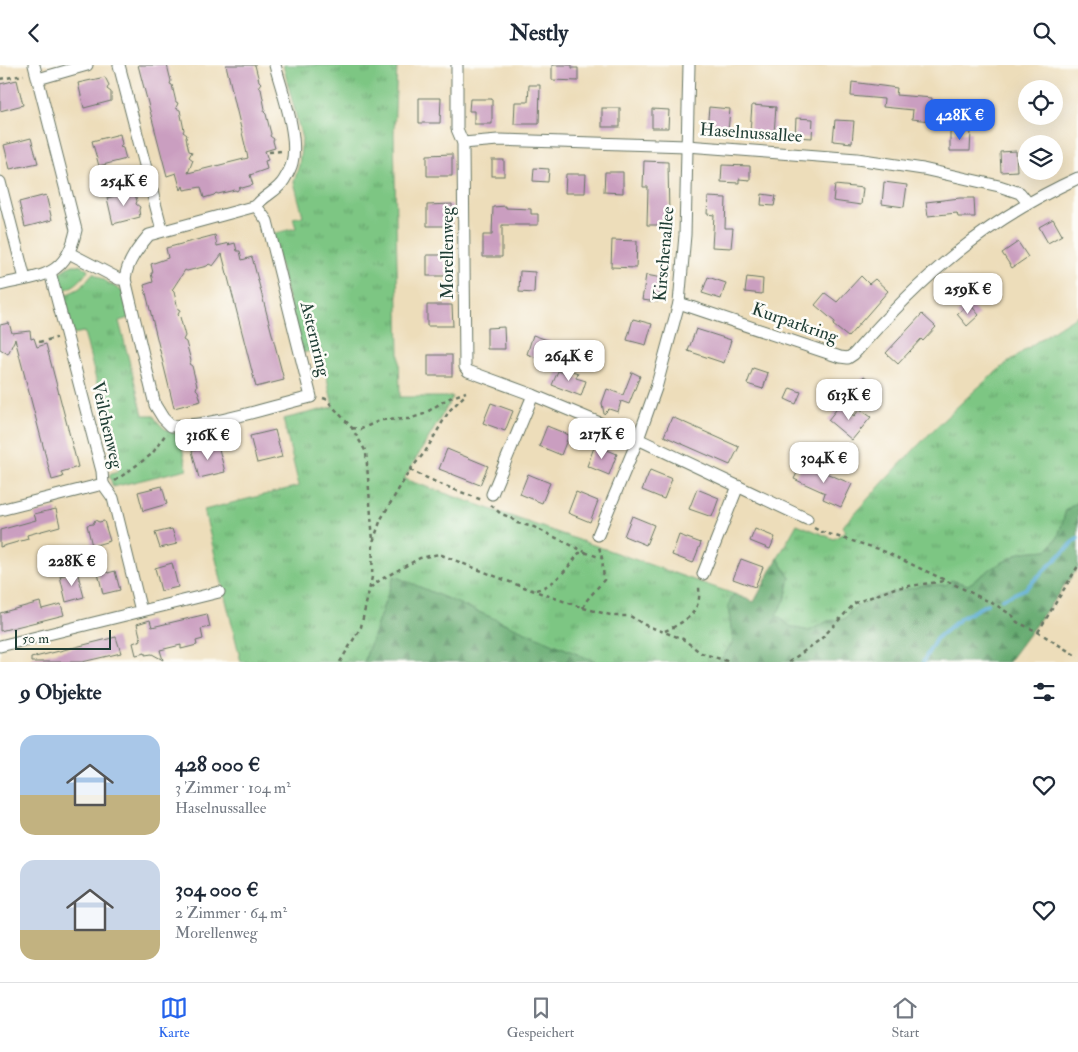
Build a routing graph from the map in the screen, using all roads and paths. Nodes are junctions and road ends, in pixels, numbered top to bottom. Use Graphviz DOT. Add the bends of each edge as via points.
graph roads {
  1 [pos="87,65"];
  2 [pos="119,65"];
  3 [pos="275,65"];
  4 [pos="457,65"];
  5 [pos="689,65"];
  6 [pos="33,73"];
  7 [pos="0,79"];
  8 [pos="463,143"];
  9 [pos="687,146"];
  10 [pos="1078,178"];
  11 [pos="0,182"];
  12 [pos="1028,203"];
  13 [pos="256,205"];
  14 [pos="162,230"];
  15 [pos="69,253"];
  16 [pos="50,272"];
  17 [pos="25,279"];
  18 [pos="125,279"];
  19 [pos="0,285"];
  20 [pos="679,303"];
  21 [pos="67,335"];
  22 [pos="39,342"];
  23 [pos="532,395"];
  24 [pos="311,397"];
  25 [pos="171,426"];
  26 [pos="352,429"];
  27 [pos="638,439"];
  28 [pos="410,470"];
  29 [pos="103,484"];
  30 [pos="738,486"];
  31 [pos="492,494"];
  32 [pos="0,510"];
  33 [pos="807,519"];
  34 [pos="598,535"];
  35 [pos="373,542"];
  36 [pos="587,553"];
  37 [pos="602,558"];
  38 [pos="1078,567"];
  39 [pos="703,574"];
  40 [pos="947,581"];
  41 [pos="370,588"];
  42 [pos="534,590"];
  43 [pos="220,591"];
  44 [pos="583,608"];
  45 [pos="141,611"];
  46 [pos="664,631"];
  47 [pos="1038,632"];
  48 [pos="0,647"];
  49 [pos="1078,657"];
  50 [pos="340,662"];
  51 [pos="730,662"];
  52 [pos="789,662"];
  1 -- 6 [label="street"];
  2 -- 14 [label="street"];
  3 -- 13 [label="street" via="294,136 292,163 275,191 262,197"];
  4 -- 8 [label="street, Morellenweg" via="457,129"];
  5 -- 9 [label="street, Kirschenallee"];
  6 -- 7 [label="path"];
  6 -- 15 [label="street" via="74,218 76,230"];
  8 -- 9 [label="street, Haselnussallee" via="498,140"];
  8 -- 23 [label="street, Morellenweg" via="465,367 468,371"];
  9 -- 12 [label="street, Haselnussallee" via="828,156 923,169 1006,188 1020,193"];
  9 -- 20 [label="street, Kirschenallee" via="685,235"];
  10 -- 12 [label="street, Kurparkring"];
  11 -- 17 [label="street"];
  12 -- 20 [label="street, Kurparkring" via="979,235 928,275 848,358"];
  13 -- 14 [label="street"];
  13 -- 24 [label="street, Asternring" via="267,221"];
  14 -- 18 [label="street" via="149,235 138,248 126,270"];
  15 -- 16 [label="street" via="63,263"];
  15 -- 18 [label="street" via="119,279"];
  16 -- 17 [label="street"];
  16 -- 21 [label="street, Veilchenweg"];
  17 -- 19 [label="street"];
  18 -- 25 [label="street" via="155,405"];
  20 -- 27 [label="street, Kirschenallee" via="656,388"];
  21 -- 22 [label="path"];
  21 -- 29 [label="street, Veilchenweg"];
  23 -- 27 [label="street, Morellenweg"];
  23 -- 31 [label="street"];
  24 -- 25 [label="street, Asternring" via="230,418"];
  24 -- 26 [label="path" via="326,399"];
  25 -- 29 [label="path" via="152,454 118,481"];
  26 -- 28 [label="path" via="361,429 380,420 409,419 466,393 449,411 425,452"];
  26 -- 35 [label="path" via="366,452"];
  27 -- 30 [label="street, Morellenweg"];
  27 -- 34 [label="street"];
  28 -- 35 [label="path" via="380,519"];
  28 -- 36 [label="path" via="489,503 517,523 534,527"];
  29 -- 32 [label="street, Veilchenweg"];
  29 -- 45 [label="street" via="113,498"];
  30 -- 33 [label="street, Morellenweg"];
  30 -- 39 [label="street"];
  33 -- 40 [label="path" via="810,525 822,532 879,549"];
  34 -- 37 [label="path"];
  35 -- 41 [label="path"];
  36 -- 37 [label="path"];
  36 -- 42 [label="path" via="579,553 570,567 546,588"];
  37 -- 44 [label="path" via="604,580"];
  38 -- 47 [label="path"];
  39 -- 46 [label="path" via="699,601 692,613 679,625"];
  40 -- 47 [label="path" via="996,605 1017,622"];
  40 -- 52 [label="path" via="895,588 855,603 821,639"];
  41 -- 42 [label="path" via="420,558 439,554"];
  41 -- 50 [label="path" via="361,627"];
  42 -- 44 [label="path"];
  43 -- 45 [label="street"];
  44 -- 46 [label="path" via="630,616"];
  45 -- 48 [label="street"];
  46 -- 51 [label="path" via="683,639 701,653"];
  47 -- 49 [label="path"];
}
